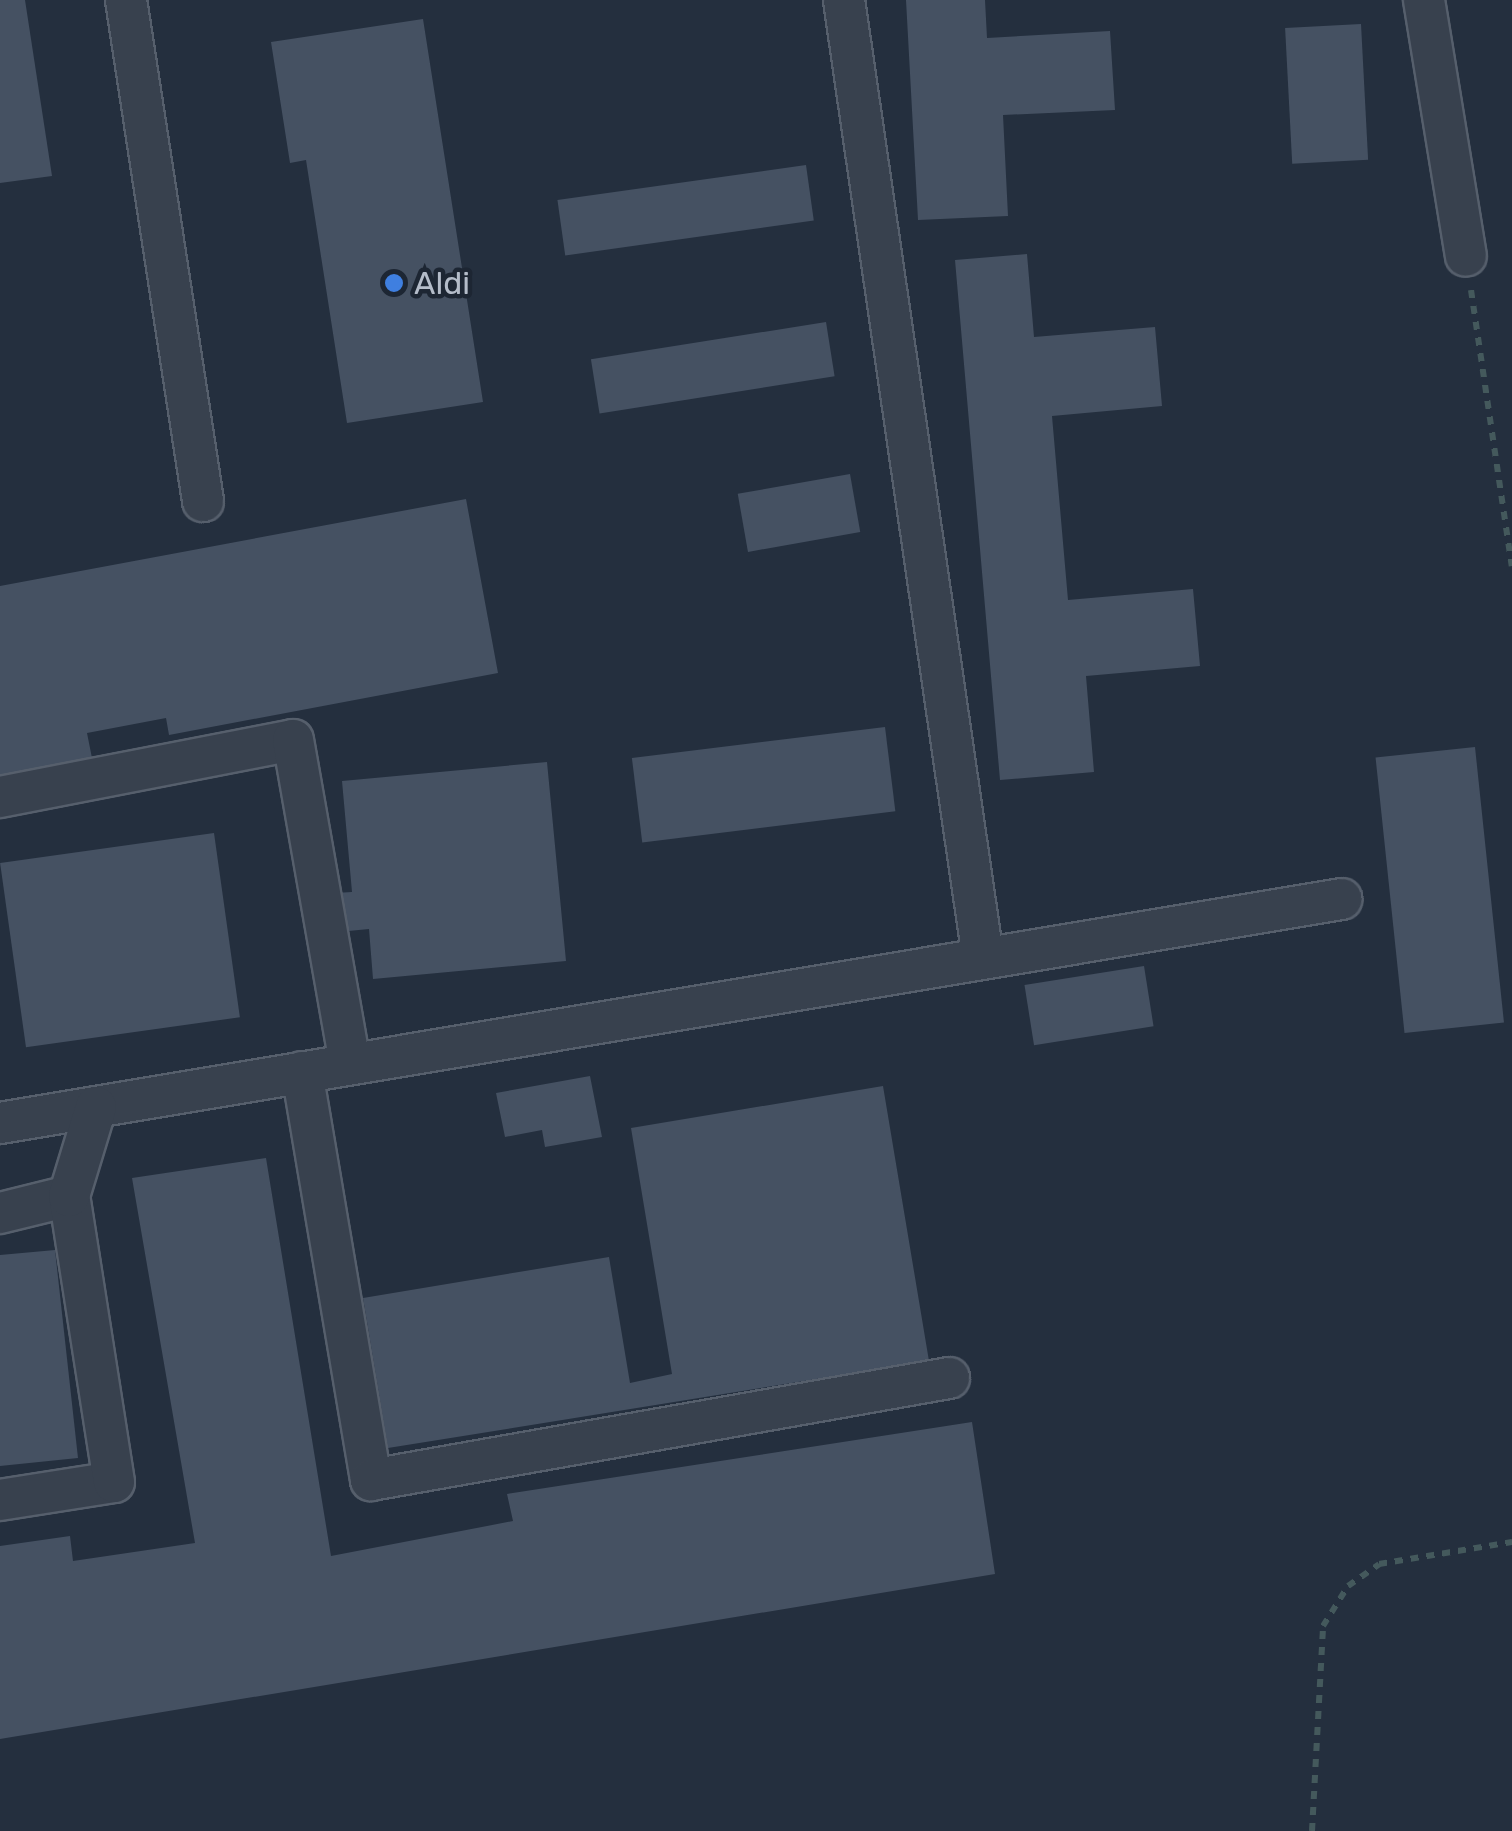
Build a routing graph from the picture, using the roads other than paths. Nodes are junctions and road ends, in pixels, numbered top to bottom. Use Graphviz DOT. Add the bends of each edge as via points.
graph roads {
  1 [pos="126,0"];
  2 [pos="844,0"];
  3 [pos="1424,0"];
  4 [pos="1466,256"];
  5 [pos="203,502"];
  6 [pos="0,797"];
  7 [pos="1340,899"];
  8 [pos="983,957"];
  9 [pos="350,1064"];
  10 [pos="302,1072"];
  11 [pos="96,1107"];
  12 [pos="0,1123"];
  13 [pos="69,1196"];
  14 [pos="0,1213"];
  15 [pos="949,1378"];
  16 [pos="0,1500"];
  1 -- 5 [label="street"];
  2 -- 8 [label="street"];
  3 -- 4 [label="street"];
  6 -- 9 [label="street" via="293,740"];
  7 -- 8 [label="street"];
  8 -- 9 [label="street"];
  9 -- 10 [label="street"];
  10 -- 11 [label="street"];
  10 -- 15 [label="street" via="371,1480"];
  11 -- 12 [label="street"];
  11 -- 13 [label="street"];
  13 -- 14 [label="street"];
  13 -- 16 [label="street" via="114,1482"];
}
